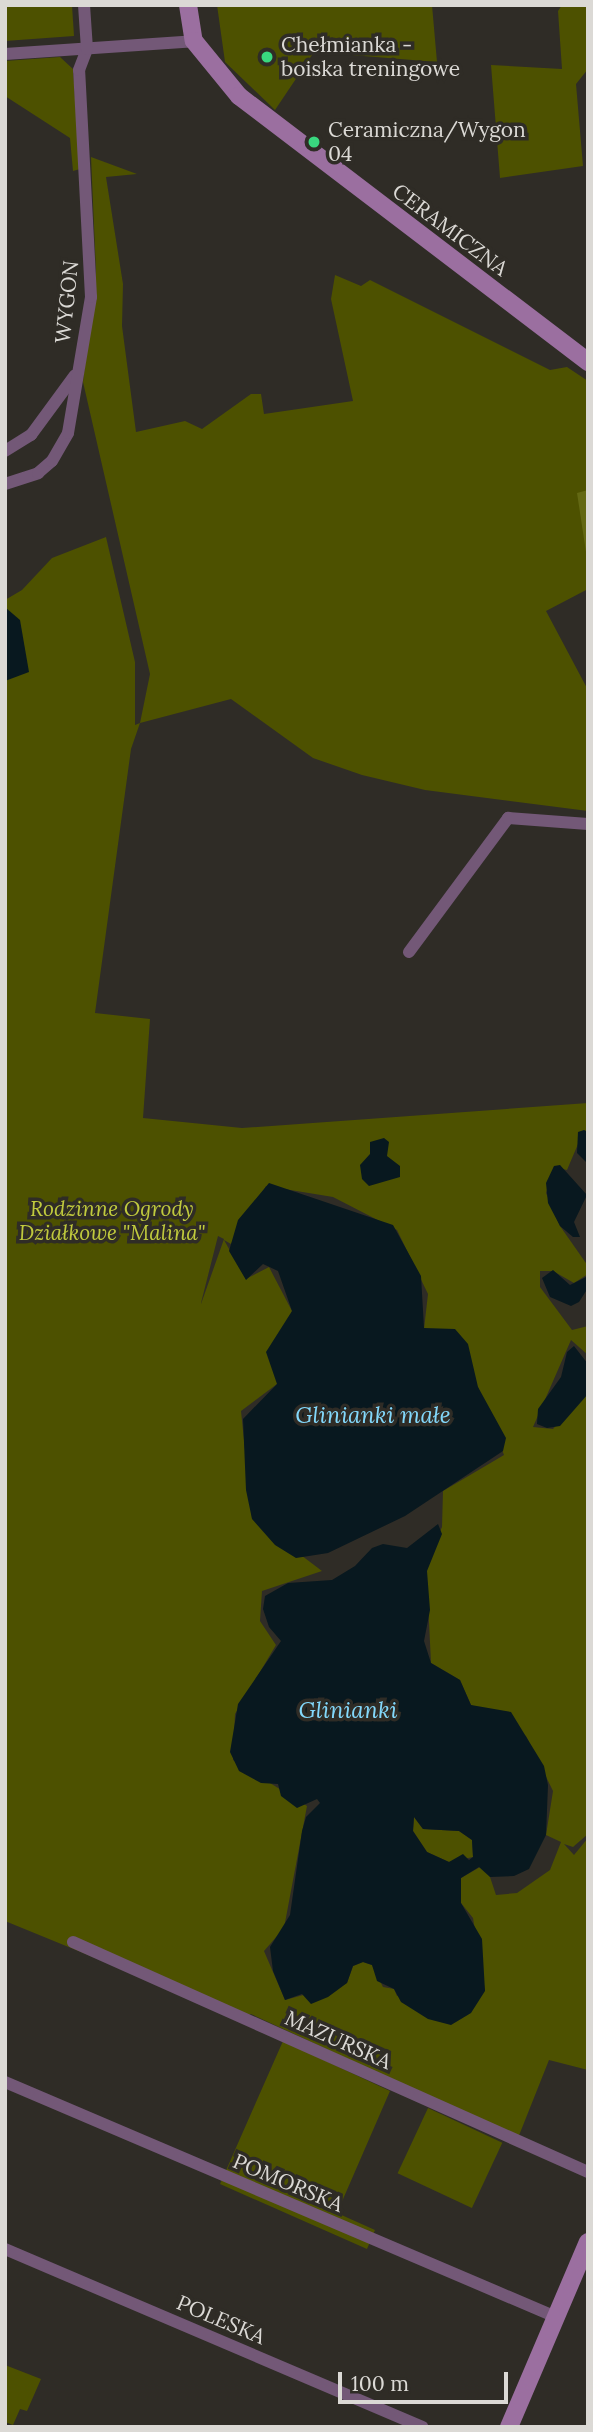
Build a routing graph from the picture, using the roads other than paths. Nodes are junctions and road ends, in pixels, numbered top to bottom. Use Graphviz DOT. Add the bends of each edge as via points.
graph roads {
  1 [pos="84,5"];
  2 [pos="188,5"];
  3 [pos="194,41"];
  4 [pos="87,49"];
  5 [pos="5,54"];
  6 [pos="588,362"];
  7 [pos="79,370"];
  8 [pos="5,451"];
  9 [pos="5,484"];
  10 [pos="588,824"];
  11 [pos="409,952"];
  12 [pos="73,1942"];
  13 [pos="5,2082"];
  14 [pos="588,2172"];
  15 [pos="588,2242"];
  16 [pos="5,2249"];
  17 [pos="556,2317"];
  18 [pos="423,2427"];
  19 [pos="509,2427"];
  1 -- 4 [label="street, WYGON"];
  2 -- 3 [label="street"];
  3 -- 4 [label="street"];
  3 -- 6 [label="street, CERAMICZNA" via="247,104"];
  4 -- 5 [label="street"];
  4 -- 7 [label="street, WYGON" via="79,70 92,265"];
  7 -- 8 [label="street" via="31,435"];
  7 -- 9 [label="street, WYGON" via="68,433 52,461 38,473"];
  10 -- 11 [label="street" via="508,818"];
  12 -- 14 [label="street, MAZURSKA"];
  13 -- 17 [label="street, POMORSKA"];
  15 -- 17 [label="street"];
  16 -- 18 [label="street, POLESKA"];
  17 -- 19 [label="street"];
}
